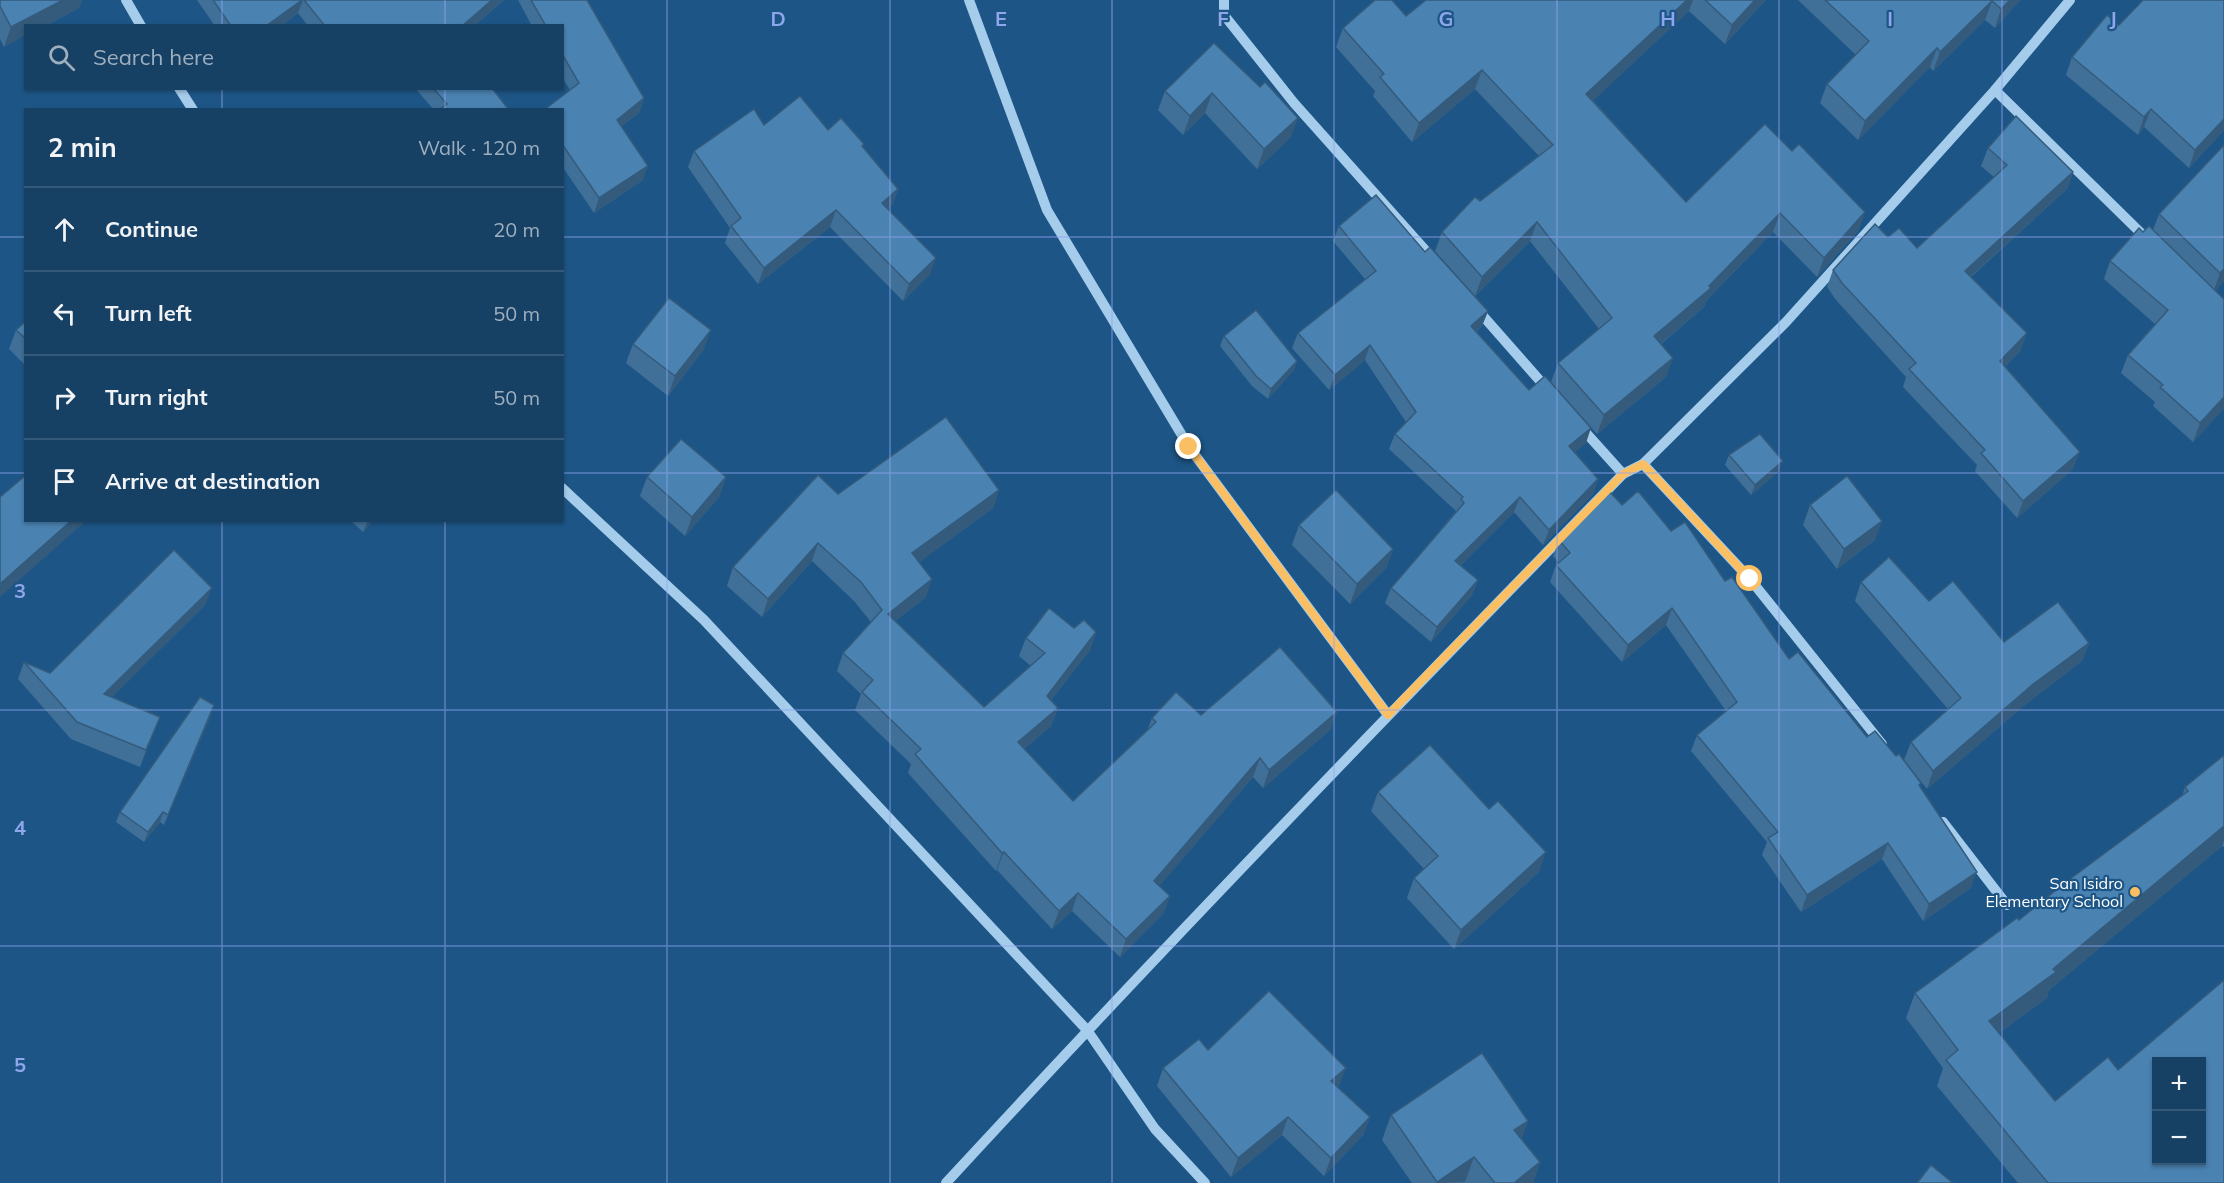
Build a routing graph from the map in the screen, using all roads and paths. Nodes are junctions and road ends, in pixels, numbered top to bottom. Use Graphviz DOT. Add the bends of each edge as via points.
graph roads {
  1 [pos="126,0"];
  2 [pos="969,0"];
  3 [pos="1224,0"];
  4 [pos="2070,0"];
  5 [pos="140,24"];
  6 [pos="180,90"];
  7 [pos="1995,90"];
  8 [pos="192,108"];
  9 [pos="2156,248"];
  10 [pos="1441,269"];
  11 [pos="1465,296"];
  12 [pos="1560,403"];
  13 [pos="1568,412"];
  14 [pos="1643,464"];
  15 [pos="1623,474"];
  16 [pos="564,490"];
  17 [pos="1388,715"];
  18 [pos="1887,750"];
  19 [pos="1936,814"];
  20 [pos="2007,905"];
  21 [pos="1087,1030"];
  22 [pos="946,1183"];
  23 [pos="1205,1183"];
  1 -- 5 [label="street"];
  2 -- 17 [label="street" via="1047,210 1189,447"];
  3 -- 10 [label="street" via="1224,15 1294,104"];
  4 -- 7 [label="street"];
  6 -- 8 [label="street"];
  7 -- 9 [label="street"];
  7 -- 14 [label="street" via="1786,322"];
  11 -- 12 [label="street"];
  13 -- 15 [label="street"];
  14 -- 15 [label="street"];
  14 -- 18 [label="street" via="1750,579"];
  15 -- 17 [label="street"];
  16 -- 21 [label="street" via="704,620"];
  17 -- 21 [label="street"];
  19 -- 20 [label="street"];
  21 -- 22 [label="street"];
  21 -- 23 [label="street" via="1155,1129"];
}
